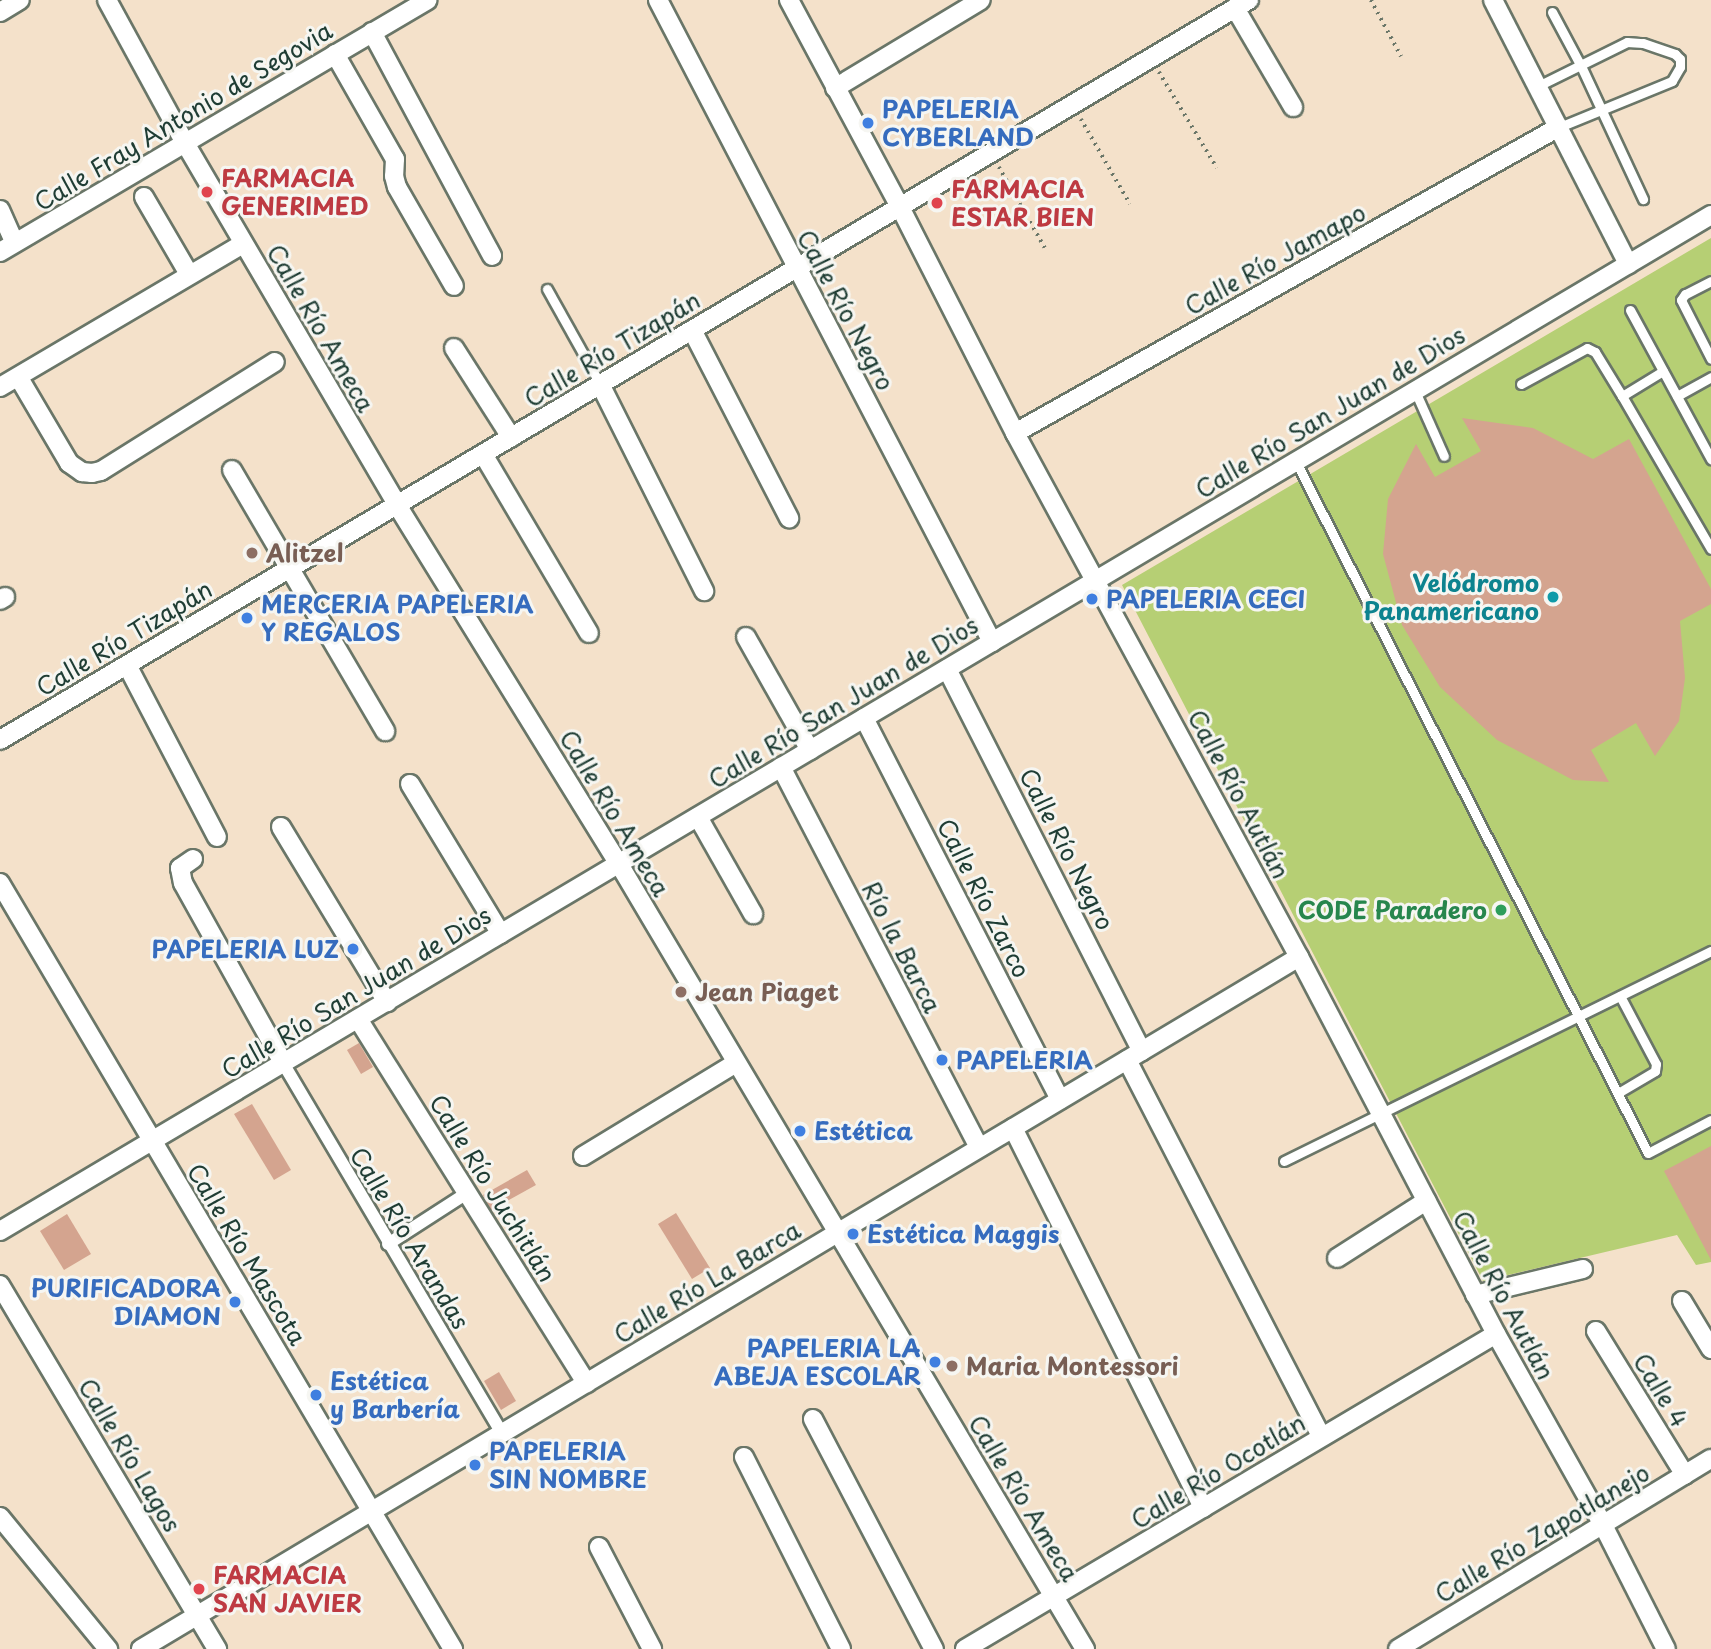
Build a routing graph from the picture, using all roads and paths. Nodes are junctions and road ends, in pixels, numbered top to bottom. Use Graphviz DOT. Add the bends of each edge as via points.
graph roads {
  1 [pos="20,0"];
  2 [pos="107,0"];
  3 [pos="427,0"];
  4 [pos="658,0"];
  5 [pos="789,0"];
  6 [pos="981,0"];
  7 [pos="1371,0"];
  8 [pos="1493,0"];
  9 [pos="1242,4"];
  10 [pos="0,12"];
  11 [pos="1552,12"];
  12 [pos="372,32"];
  13 [pos="335,54"];
  14 [pos="1401,56"];
  15 [pos="1151,58"];
  16 [pos="1581,66"];
  17 [pos="1538,86"];
  18 [pos="835,88"];
  19 [pos="1073,105"];
  20 [pos="1293,107"];
  21 [pos="1601,110"];
  22 [pos="1559,127"];
  23 [pos="185,143"];
  24 [pos="991,153"];
  25 [pos="1217,168"];
  26 [pos="144,197"];
  27 [pos="1643,199"];
  28 [pos="1130,204"];
  29 [pos="900,207"];
  30 [pos="0,210"];
  31 [pos="1711,215"];
  32 [pos="243,244"];
  33 [pos="8,248"];
  34 [pos="1045,248"];
  35 [pos="492,256"];
  36 [pos="1628,264"];
  37 [pos="796,268"];
  38 [pos="189,274"];
  39 [pos="1711,281"];
  40 [pos="454,286"];
  41 [pos="547,289"];
  42 [pos="1630,310"];
  43 [pos="692,330"];
  44 [pos="454,348"];
  45 [pos="1711,359"];
  46 [pos="275,362"];
  47 [pos="1663,371"];
  48 [pos="1711,377"];
  49 [pos="19,378"];
  50 [pos="600,384"];
  51 [pos="1521,384"];
  52 [pos="0,387"];
  53 [pos="1415,391"];
  54 [pos="1622,396"];
  55 [pos="1677,396"];
  56 [pos="1016,433"];
  57 [pos="511,437"];
  58 [pos="483,454"];
  59 [pos="1444,456"];
  60 [pos="1711,459"];
  61 [pos="1296,462"];
  62 [pos="232,470"];
  63 [pos="397,505"];
  64 [pos="789,518"];
  65 [pos="1711,549"];
  66 [pos="289,568"];
  67 [pos="1096,581"];
  68 [pos="704,590"];
  69 [pos="589,633"];
  70 [pos="746,637"];
  71 [pos="992,642"];
  72 [pos="127,665"];
  73 [pos="947,669"];
  74 [pos="864,718"];
  75 [pos="385,731"];
  76 [pos="0,740"];
  77 [pos="810,750"];
  78 [pos="781,767"];
  79 [pos="410,784"];
  80 [pos="698,817"];
  81 [pos="281,827"];
  82 [pos="217,837"];
  83 [pos="193,859"];
  84 [pos="619,864"];
  85 [pos="0,883"];
  86 [pos="6,907"];
  87 [pos="753,914"];
  88 [pos="501,934"];
  89 [pos="1711,951"];
  90 [pos="1299,957"];
  91 [pos="1620,996"];
  92 [pos="387,1002"];
  93 [pos="1578,1017"];
  94 [pos="358,1019"];
  95 [pos="1134,1056"];
  96 [pos="283,1063"];
  97 [pos="736,1063"];
  98 [pos="1618,1093"];
  99 [pos="1060,1100"];
  100 [pos="1381,1115"];
  101 [pos="1711,1120"];
  102 [pos="1013,1128"];
  103 [pos="152,1141"];
  104 [pos="979,1148"];
  105 [pos="583,1156"];
  106 [pos="1284,1161"];
  107 [pos="467,1193"];
  108 [pos="1426,1201"];
  109 [pos="0,1231"];
  110 [pos="837,1233"];
  111 [pos="388,1244"];
  112 [pos="1337,1258"];
  113 [pos="1583,1269"];
  114 [pos="0,1285"];
  115 [pos="1475,1295"];
  116 [pos="1682,1301"];
  117 [pos="1596,1331"];
  118 [pos="1496,1334"];
  119 [pos="1711,1349"];
  120 [pos="586,1383"];
  121 [pos="813,1419"];
  122 [pos="502,1433"];
  123 [pos="1322,1437"];
  124 [pos="744,1457"];
  125 [pos="1711,1459"];
  126 [pos="1685,1475"];
  127 [pos="1203,1508"];
  128 [pos="372,1511"];
  129 [pos="0,1517"];
  130 [pos="1603,1525"];
  131 [pos="600,1547"];
  132 [pos="1054,1597"];
  133 [pos="197,1615"];
  134 [pos="108,1649"];
  135 [pos="141,1649"];
  136 [pos="217,1649"];
  137 [pos="453,1649"];
  138 [pos="652,1649"];
  139 [pos="841,1649"];
  140 [pos="934,1649"];
  141 [pos="965,1649"];
  142 [pos="1085,1649"];
  143 [pos="1398,1649"];
  144 [pos="1666,1649"];
  1 -- 10 [label="street"];
  2 -- 23 [label="street, Calle Río Ameca"];
  3 -- 12 [label="street, Calle Fray Antonio de Segovia"];
  4 -- 37 [label="street, Calle Río Negro"];
  5 -- 18 [label="street, Calle Río Autlán"];
  6 -- 18 [label="street"];
  7 -- 14 [label="path"];
  8 -- 17 [label="street"];
  9 -- 15 [label="street, Calle Río Tizapán"];
  9 -- 20 [label="street"];
  11 -- 16 [label="lane"];
  12 -- 13 [label="street, Calle Fray Antonio de Segovia"];
  12 -- 35 [label="street"];
  13 -- 23 [label="street, Calle Fray Antonio de Segovia"];
  13 -- 40 [label="street" via="395,159 397,187"];
  15 -- 19 [label="street, Calle Río Tizapán"];
  15 -- 25 [label="path"];
  16 -- 17 [label="lane"];
  16 -- 21 [label="lane"];
  16 -- 21 [label="lane" via="1634,41 1679,59 1672,81"];
  17 -- 22 [label="street"];
  18 -- 29 [label="street, Calle Río Autlán"];
  19 -- 24 [label="street, Calle Río Tizapán"];
  19 -- 28 [label="path"];
  21 -- 22 [label="lane"];
  21 -- 27 [label="lane"];
  22 -- 36 [label="street"];
  22 -- 56 [label="street, Calle Río Jamapo"];
  23 -- 32 [label="street, Calle Río Ameca"];
  23 -- 33 [label="street, Calle Fray Antonio de Segovia"];
  24 -- 29 [label="street, Calle Río Tizapán"];
  24 -- 34 [label="path"];
  26 -- 38 [label="street"];
  29 -- 37 [label="street, Calle Río Tizapán"];
  29 -- 56 [label="street, Calle Río Autlán"];
  30 -- 33 [label="street"];
  31 -- 36 [label="street, Calle Río San Juan de Dios"];
  32 -- 38 [label="street"];
  32 -- 63 [label="street, Calle Río Ameca"];
  36 -- 53 [label="street, Calle Río San Juan de Dios"];
  37 -- 43 [label="street, Calle Río Tizapán"];
  37 -- 71 [label="street, Calle Río Negro"];
  38 -- 49 [label="street"];
  39 -- 45 [label="lane" via="1681,300"];
  41 -- 50 [label="lane"];
  42 -- 47 [label="lane"];
  43 -- 50 [label="street, Calle Río Tizapán"];
  43 -- 64 [label="street"];
  44 -- 57 [label="street"];
  46 -- 49 [label="street" via="92,473 69,463"];
  47 -- 54 [label="lane"];
  47 -- 55 [label="lane"];
  48 -- 55 [label="lane"];
  49 -- 52 [label="street"];
  50 -- 57 [label="street, Calle Río Tizapán"];
  50 -- 68 [label="street"];
  51 -- 54 [label="lane" via="1591,348"];
  53 -- 59 [label="lane"];
  53 -- 61 [label="street, Calle Río San Juan de Dios"];
  54 -- 65 [label="lane"];
  55 -- 60 [label="lane"];
  56 -- 67 [label="street, Calle Río Autlán"];
  57 -- 58 [label="street, Calle Río Tizapán"];
  58 -- 63 [label="street, Calle Río Tizapán"];
  58 -- 69 [label="street"];
  61 -- 67 [label="street, Calle Río San Juan de Dios"];
  61 -- 93 [label="lane"];
  62 -- 66 [label="street"];
  63 -- 66 [label="street, Calle Río Tizapán"];
  63 -- 84 [label="street, Calle Río Ameca"];
  66 -- 72 [label="street, Calle Río Tizapán"];
  66 -- 75 [label="street"];
  67 -- 71 [label="street, Calle Río San Juan de Dios"];
  67 -- 90 [label="street, Calle Río Autlán"];
  70 -- 77 [label="street"];
  71 -- 73 [label="street, Calle Río San Juan de Dios"];
  72 -- 76 [label="street, Calle Río Tizapán"];
  72 -- 82 [label="street"];
  73 -- 74 [label="street, Calle Río San Juan de Dios"];
  73 -- 95 [label="street, Calle Río Negro"];
  74 -- 77 [label="street, Calle Río San Juan de Dios"];
  74 -- 99 [label="street, Calle Río Zarco"];
  77 -- 78 [label="street, Calle Río San Juan de Dios"];
  78 -- 80 [label="street, Calle Río San Juan de Dios"];
  78 -- 104 [label="street, Río la Barca"];
  79 -- 88 [label="street"];
  80 -- 84 [label="street, Calle Río San Juan de Dios"];
  80 -- 87 [label="street"];
  81 -- 92 [label="street"];
  83 -- 96 [label="street" via="180,868 181,878"];
  84 -- 88 [label="street, Calle Río San Juan de Dios"];
  84 -- 97 [label="street, Calle Río Ameca"];
  85 -- 86 [label="street, Calle Río Mascota"];
  86 -- 103 [label="street, Calle Río Mascota"];
  88 -- 92 [label="street, Calle Río San Juan de Dios"];
  89 -- 91 [label="lane"];
  90 -- 95 [label="street, Calle Río La Barca"];
  90 -- 100 [label="street, Calle Río Autlán"];
  91 -- 93 [label="lane"];
  91 -- 98 [label="lane" via="1656,1064 1655,1072"];
  92 -- 94 [label="street, Calle Río San Juan de Dios"];
  93 -- 98 [label="lane"];
  93 -- 100 [label="lane"];
  94 -- 96 [label="street, Calle Río San Juan de Dios"];
  94 -- 107 [label="street, Calle Río Juchitlán"];
  95 -- 99 [label="street, Calle Río La Barca"];
  95 -- 123 [label="street, Calle Río Negro"];
  96 -- 103 [label="street, Calle Río San Juan de Dios"];
  96 -- 111 [label="street, Calle Río Arandas"];
  97 -- 105 [label="street"];
  97 -- 110 [label="street, Calle Río Ameca"];
  98 -- 101 [label="lane" via="1648,1153"];
  99 -- 102 [label="street, Calle Río La Barca"];
  100 -- 106 [label="lane"];
  100 -- 108 [label="street, Calle Río Autlán"];
  102 -- 104 [label="street, Calle Río La Barca"];
  102 -- 127 [label="street"];
  103 -- 109 [label="street, Calle Río San Juan de Dios"];
  103 -- 128 [label="street, Calle Río Mascota"];
  104 -- 110 [label="street, Calle Río La Barca"];
  107 -- 111 [label="street"];
  107 -- 120 [label="street, Calle Río Juchitlán"];
  108 -- 112 [label="street"];
  108 -- 115 [label="street, Calle Río Autlán"];
  110 -- 120 [label="street, Calle Río La Barca"];
  110 -- 132 [label="street, Calle Río Ameca"];
  111 -- 122 [label="street, Calle Río Arandas"];
  113 -- 115 [label="street"];
  114 -- 133 [label="street, Calle Río Lagos"];
  115 -- 118 [label="street, Calle Río Autlán"];
  116 -- 119 [label="street"];
  117 -- 126 [label="street, Calle 4"];
  118 -- 123 [label="street, Calle Río Ocotlán"];
  118 -- 130 [label="street, Calle Río Autlán"];
  120 -- 122 [label="street, Calle Río La Barca"];
  121 -- 140 [label="street"];
  122 -- 128 [label="street, Calle Río La Barca"];
  123 -- 127 [label="street, Calle Río Ocotlán"];
  124 -- 139 [label="street"];
  125 -- 126 [label="street, Calle Río Zapotlanejo"];
  126 -- 130 [label="street, Calle Río Zapotlanejo"];
  127 -- 132 [label="street, Calle Río Ocotlán"];
  128 -- 133 [label="street, Calle Río La Barca"];
  128 -- 137 [label="street, Calle Río Mascota"];
  129 -- 134 [label="street"];
  130 -- 143 [label="street, Calle Río Zapotlanejo"];
  130 -- 144 [label="street, Calle Río Autlán"];
  131 -- 138 [label="street"];
  132 -- 141 [label="street, Calle Río Ocotlán"];
  132 -- 142 [label="street, Calle Río Ameca"];
  133 -- 135 [label="street, Calle Río La Barca"];
  133 -- 136 [label="street, Calle Río Lagos"];
}
